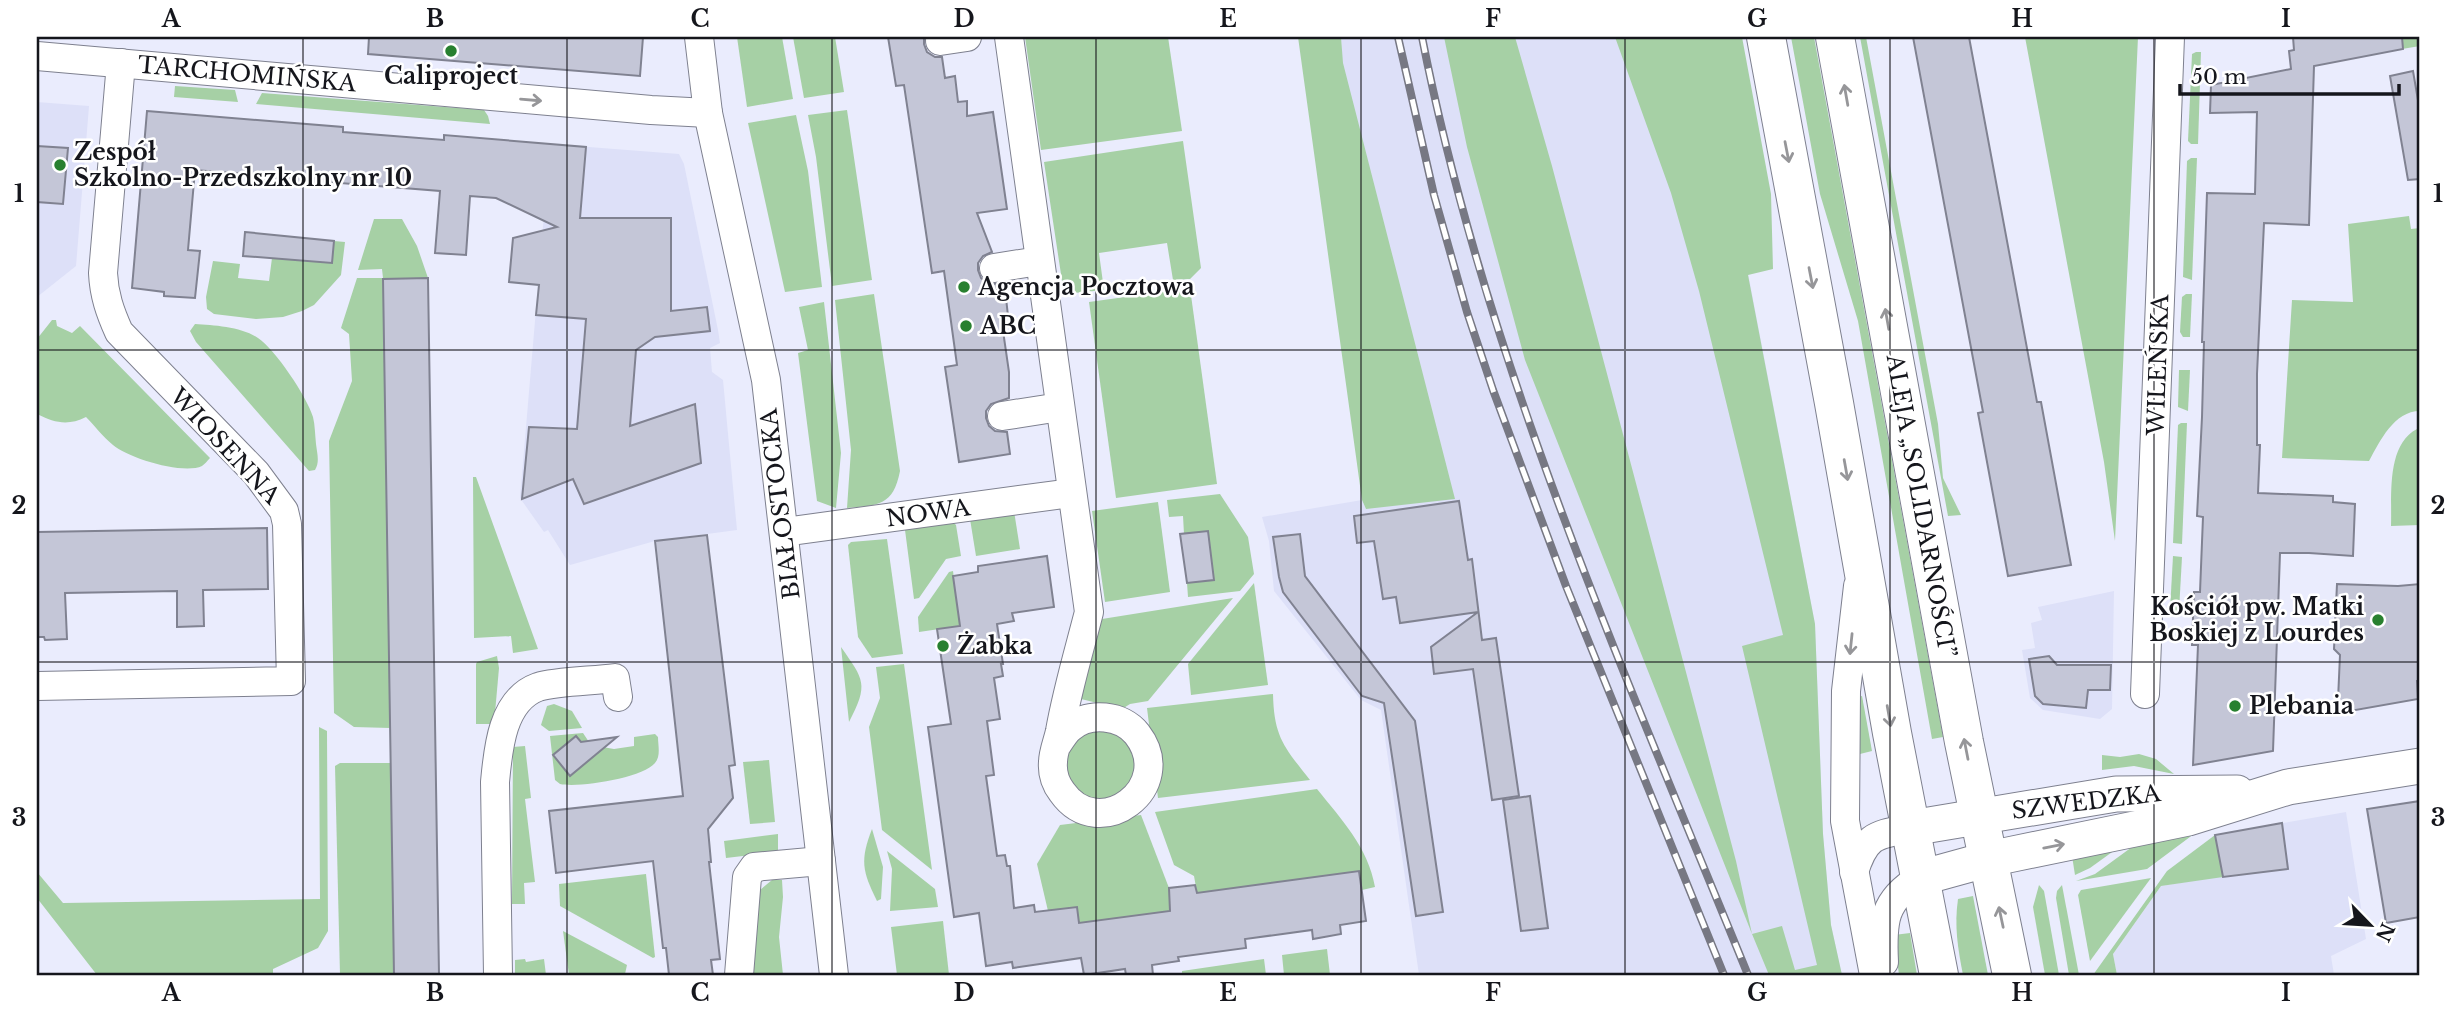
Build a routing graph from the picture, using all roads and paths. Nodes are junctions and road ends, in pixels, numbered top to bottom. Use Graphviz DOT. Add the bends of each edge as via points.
graph roads {
  1 [pos="699,37"];
  2 [pos="1009,37"];
  3 [pos="1766,37"];
  4 [pos="1835,37"];
  5 [pos="2170,37"];
  6 [pos="37,56"];
  7 [pos="121,63"];
  8 [pos="708,113"];
  9 [pos="1040,261"];
  10 [pos="994,268"];
  11 [pos="1060,407"];
  12 [pos="1002,416"];
  13 [pos="1072,493"];
  14 [pos="784,532"];
  15 [pos="1861,552"];
  16 [pos="37,686"];
  17 [pos="2145,694"];
  18 [pos="618,697"];
  19 [pos="1057,745"];
  20 [pos="2420,766"];
  21 [pos="2261,794"];
  22 [pos="1980,816"];
  23 [pos="1911,828"];
  24 [pos="1989,859"];
  25 [pos="821,861"];
  26 [pos="1854,872"];
  27 [pos="1920,878"];
  28 [pos="498,975"];
  29 [pos="739,975"];
  30 [pos="834,975"];
  31 [pos="1874,975"];
  32 [pos="1884,975"];
  33 [pos="1938,975"];
  34 [pos="2012,975"];
  1 -- 8 [label="street, BIAŁOSTOCKA"];
  2 -- 9 [label="street"];
  3 -- 15 [label="main road, one-way"];
  22 -- 4 [label="main road, ALEJA „SOLIDARNOŚCI”, one-way"];
  5 -- 17 [label="street, WILEŃSKA"];
  6 -- 7 [label="street, TARCHOMIŃSKA"];
  7 -- 8 [label="street, TARCHOMIŃSKA, one-way"];
  7 -- 16 [label="street, WIOSENNA" via="103,273 108,310 118,332 256,473 284,511 290,681"];
  8 -- 14 [label="street, BIAŁOSTOCKA" via="766,380"];
  9 -- 10 [label="street"];
  9 -- 11 [label="street"];
  11 -- 12 [label="street"];
  11 -- 13 [label="street"];
  13 -- 14 [label="street, NOWA"];
  13 -- 19 [label="street" via="1089,611"];
  14 -- 25 [label="street, BIAŁOSTOCKA"];
  15 -- 23 [label="main road, one-way"];
  15 -- 26 [label="street, one-way" via="1846,691 1844,766 1845,821"];
  18 -- 28 [label="street" via="615,678 540,687 520,698 505,727 495,782"];
  20 -- 21 [label="street, SZWEDZKA"];
  21 -- 22 [label="street, SZWEDZKA" via="2116,794"];
  24 -- 21 [label="street, SZWEDZKA, one-way" via="2188,818"];
  22 -- 23 [label="street, SZWEDZKA"];
  22 -- 24 [label="main road, ALEJA „SOLIDARNOŚCI”"];
  23 -- 26 [label="street" via="1878,835 1860,853"];
  23 -- 27 [label="main road"];
  24 -- 27 [label="street, SZWEDZKA"];
  34 -- 24 [label="main road, ALEJA „SOLIDARNOŚCI”, one-way"];
  25 -- 29 [label="street" via="750,871"];
  25 -- 30 [label="street, BIAŁOSTOCKA"];
  26 -- 31 [label="street"];
  27 -- 32 [label="street" via="1895,897 1884,919"];
  27 -- 33 [label="main road"];
}
